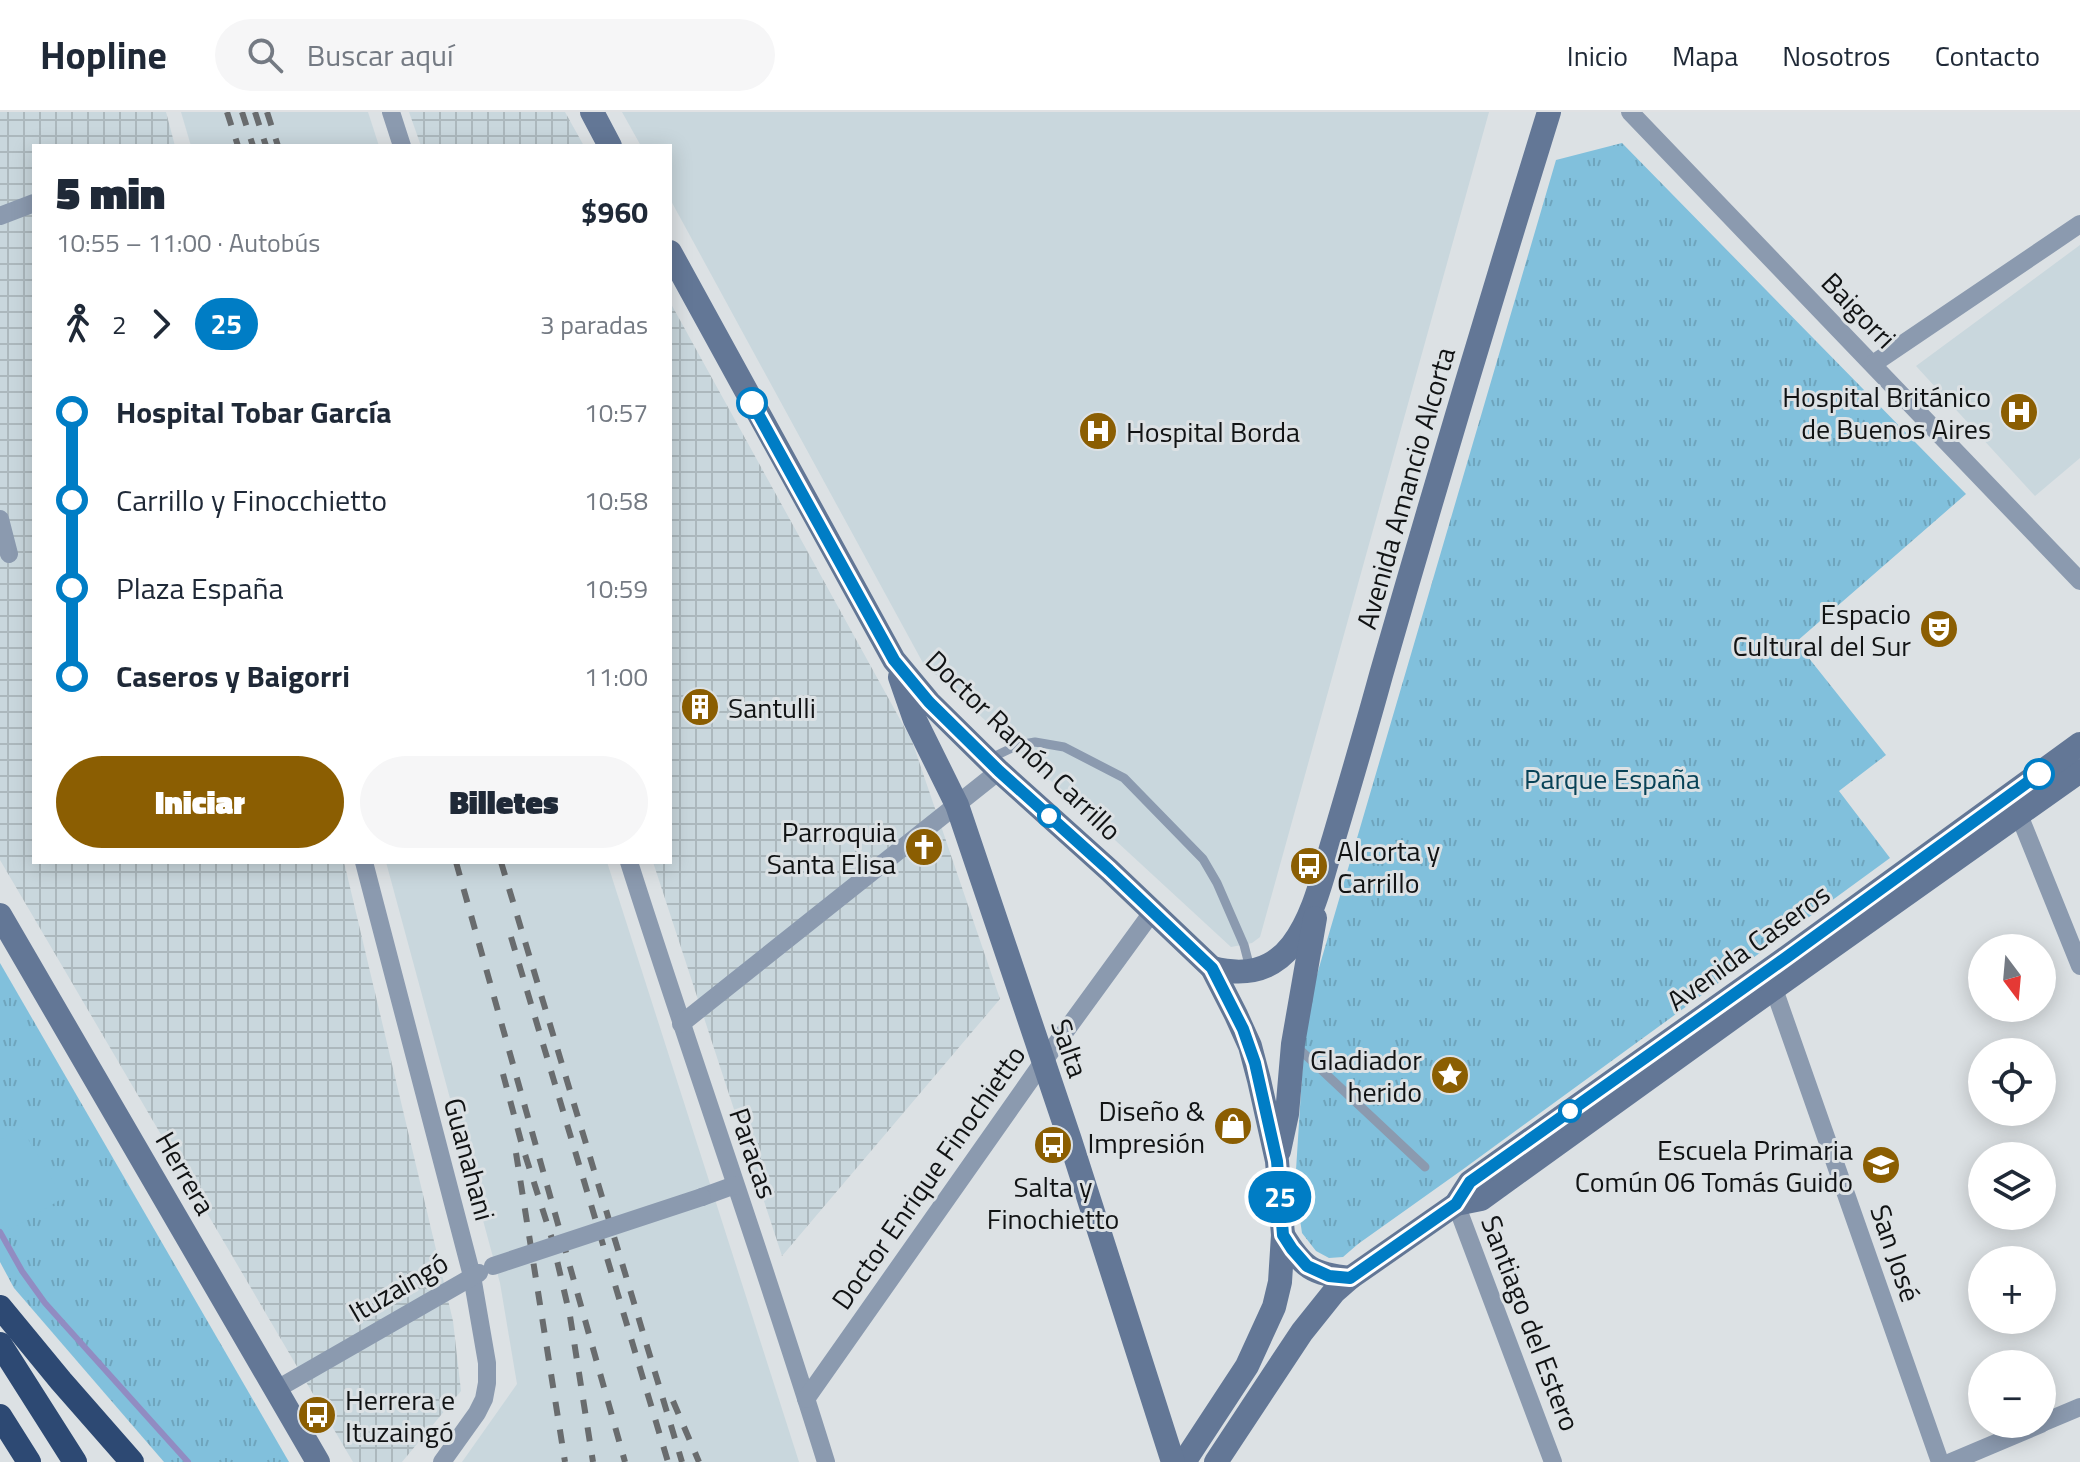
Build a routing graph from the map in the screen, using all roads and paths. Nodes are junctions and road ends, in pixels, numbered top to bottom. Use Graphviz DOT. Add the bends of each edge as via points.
graph roads {
  1 [pos="391,112"];
  2 [pos="592,112"];
  3 [pos="1549,112"];
  4 [pos="1630,112"];
  5 [pos="401,144"];
  6 [pos="609,144"];
  7 [pos="32,204"];
  8 [pos="0,216"];
  9 [pos="2080,224"];
  10 [pos="672,256"];
  11 [pos="1873,364"];
  12 [pos="0,519"];
  13 [pos="9,554"];
  14 [pos="2080,581"];
  15 [pos="894,660"];
  16 [pos="2080,744"];
  17 [pos="993,765"];
  18 [pos="2080,771"];
  19 [pos="957,805"];
  20 [pos="2015,805"];
  21 [pos="365,864"];
  22 [pos="630,864"];
  23 [pos="1320,882"];
  24 [pos="1153,911"];
  25 [pos="0,915"];
  26 [pos="2080,966"];
  27 [pos="1212,968"];
  28 [pos="1250,971"];
  29 [pos="1769,981"];
  30 [pos="681,1024"];
  31 [pos="1293,1044"];
  32 [pos="1043,1062"];
  33 [pos="1277,1161"];
  34 [pos="1425,1167"];
  35 [pos="735,1185"];
  36 [pos="1456,1204"];
  37 [pos="1283,1235"];
  38 [pos="472,1276"];
  39 [pos="1350,1278"];
  40 [pos="0,1307"];
  41 [pos="0,1344"];
  42 [pos="277,1389"];
  43 [pos="806,1399"];
  44 [pos="2080,1407"];
  45 [pos="0,1416"];
  46 [pos="2056,1417"];
  47 [pos="2008,1438"];
  48 [pos="29,1462"];
  49 [pos="75,1462"];
  50 [pos="132,1462"];
  51 [pos="318,1462"];
  52 [pos="442,1462"];
  53 [pos="826,1462"];
  54 [pos="1173,1462"];
  55 [pos="1184,1462"];
  56 [pos="1216,1462"];
  57 [pos="1553,1462"];
  58 [pos="1940,1462"];
  59 [pos="1951,1462"];
  1 -- 5 [label="street"];
  2 -- 6 [label="main road"];
  3 -- 23 [label="main road, Avenida Amancio Alcorta"];
  4 -- 11 [label="street, Baigorri"];
  7 -- 8 [label="street"];
  9 -- 11 [label="street"];
  10 -- 15 [label="main road, Doctor Ramón Carrillo"];
  11 -- 14 [label="street, Baigorri"];
  12 -- 13 [label="street"];
  15 -- 17 [label="main road, Doctor Ramón Carrillo"];
  15 -- 19 [label="main road, Salta" via="915,720"];
  16 -- 20 [label="main road, Avenida Caseros"];
  17 -- 19 [label="street"];
  17 -- 24 [label="main road, Doctor Ramón Carrillo"];
  17 -- 28 [label="lane" via="1018,745 1035,742 1064,747 1124,778 1203,859 1244,945"];
  18 -- 20 [label="main road, Avenida Caseros"];
  19 -- 30 [label="street"];
  19 -- 32 [label="main road, Salta"];
  20 -- 26 [label="street"];
  20 -- 29 [label="main road, Avenida Caseros"];
  21 -- 38 [label="street, Guanahani"];
  22 -- 30 [label="street, Paracas"];
  23 -- 28 [label="main road, Avenida Amancio Alcorta" via="1289,949 1269,967"];
  23 -- 31 [label="main road, Avenida Amancio Alcorta"];
  24 -- 27 [label="main road, Doctor Ramón Carrillo"];
  24 -- 32 [label="street, Doctor Enrique Finochietto"];
  25 -- 42 [label="main road, Herrera"];
  27 -- 28 [label="main road"];
  27 -- 33 [label="main road, Doctor Ramón Carrillo" via="1250,1046"];
  29 -- 36 [label="main road, Avenida Caseros" via="1470,1182"];
  29 -- 58 [label="street, San José"];
  30 -- 35 [label="street, Paracas"];
  31 -- 33 [label="main road, Avenida Amancio Alcorta"];
  31 -- 34 [label="lane"];
  32 -- 43 [label="street, Doctor Enrique Finochietto"];
  32 -- 54 [label="main road, Salta"];
  33 -- 37 [label="main road, Doctor Ramón Carrillo"];
  35 -- 38 [label="street, Ituzaingó, bridge"];
  35 -- 43 [label="street, Paracas"];
  36 -- 39 [label="main road, Avenida Caseros"];
  36 -- 57 [label="street, Santiago del Estero"];
  37 -- 39 [label="main road" via="1307,1266"];
  37 -- 55 [label="main road" via="1280,1282 1268,1323 1238,1381"];
  38 -- 42 [label="street, Ituzaingó"];
  38 -- 52 [label="street, Guanahani" via="487,1383 477,1413"];
  39 -- 56 [label="main road, Avenida Caseros" via="1313,1317"];
  40 -- 50 [label="highway"];
  41 -- 49 [label="highway"];
  42 -- 51 [label="main road, Herrera"];
  43 -- 53 [label="street, Paracas"];
  44 -- 46 [label="street"];
  45 -- 48 [label="highway"];
  47 -- 59 [label="street"];
}
